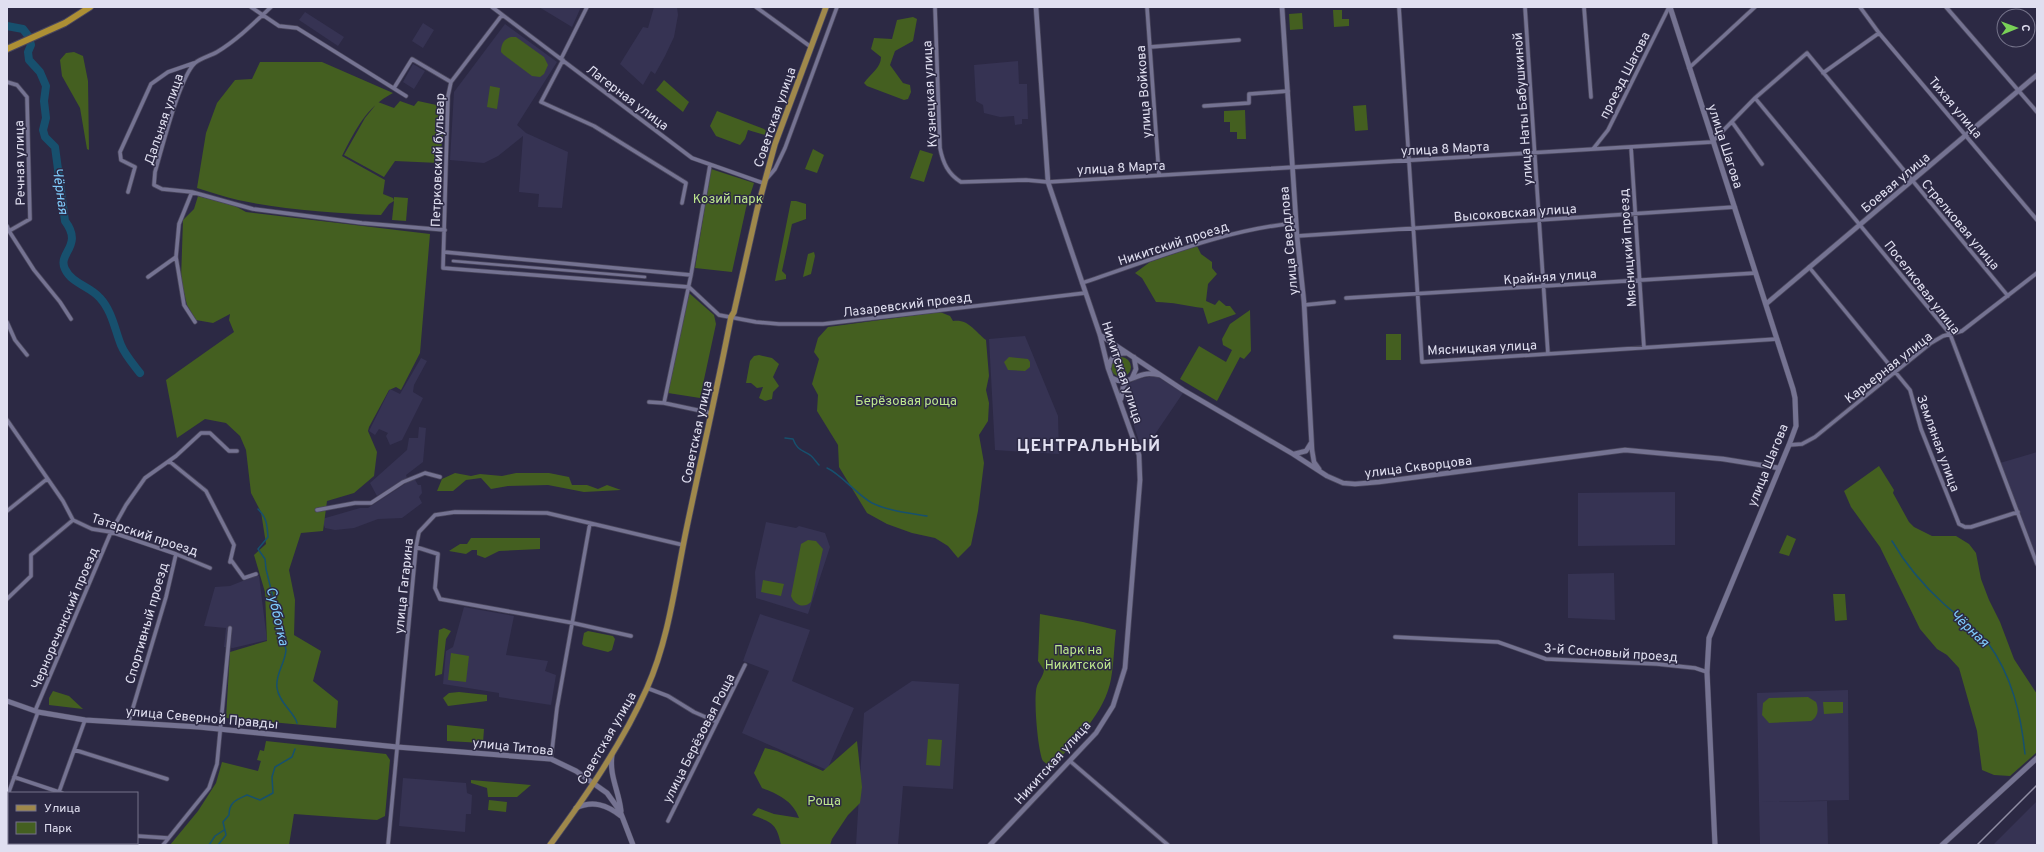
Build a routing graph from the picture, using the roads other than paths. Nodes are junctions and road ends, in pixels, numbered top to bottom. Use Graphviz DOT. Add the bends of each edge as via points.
graph roads {
  1 [pos="90,7"];
  2 [pos="251,7"];
  3 [pos="271,7"];
  4 [pos="492,7"];
  5 [pos="587,7"];
  6 [pos="756,7"];
  7 [pos="826,7"];
  8 [pos="837,7"];
  9 [pos="935,7"];
  10 [pos="1036,7"];
  11 [pos="1147,7"];
  12 [pos="1282,7"];
  13 [pos="1399,7"];
  14 [pos="1525,7"];
  15 [pos="1584,7"];
  16 [pos="1669,7"];
  17 [pos="1755,7"];
  18 [pos="1860,7"];
  19 [pos="1946,7"];
  20 [pos="262,15"];
  21 [pos="502,15"];
  22 [pos="1880,33"];
  23 [pos="1239,40"];
  24 [pos="811,47"];
  25 [pos="1150,47"];
  26 [pos="7,48"];
  27 [pos="562,59"];
  28 [pos="195,63"];
  29 [pos="1689,68"];
  30 [pos="1823,73"];
  31 [pos="2037,75"];
  32 [pos="7,82"];
  33 [pos="451,82"];
  34 [pos="394,88"];
  35 [pos="2019,90"];
  36 [pos="1288,91"];
  37 [pos="406,96"];
  38 [pos="1591,97"];
  39 [pos="1755,98"];
  40 [pos="1204,106"];
  41 [pos="2037,112"];
  42 [pos="1732,122"];
  43 [pos="1967,135"];
  44 [pos="1712,142"];
  45 [pos="1631,147"];
  46 [pos="1593,149"];
  47 [pos="1535,153"];
  48 [pos="1409,160"];
  49 [pos="1762,164"];
  50 [pos="710,165"];
  51 [pos="1292,167"];
  52 [pos="1159,175"];
  53 [pos="1913,181"];
  54 [pos="1048,182"];
  55 [pos="763,184"];
  56 [pos="128,192"];
  57 [pos="192,192"];
  58 [pos="682,203"];
  59 [pos="1735,207"];
  60 [pos="1635,214"];
  61 [pos="1539,220"];
  62 [pos="2037,220"];
  63 [pos="1296,223"];
  64 [pos="1861,224"];
  65 [pos="7,226"];
  66 [pos="1413,228"];
  67 [pos="445,230"];
  68 [pos="9,231"];
  69 [pos="1297,236"];
  70 [pos="444,252"];
  71 [pos="176,257"];
  72 [pos="453,261"];
  73 [pos="1809,267"];
  74 [pos="1756,273"];
  75 [pos="2037,273"];
  76 [pos="691,275"];
  77 [pos="148,277"];
  78 [pos="645,277"];
  79 [pos="1639,280"];
  80 [pos="690,282"];
  81 [pos="1082,283"];
  82 [pos="1544,286"];
  83 [pos="688,289"];
  84 [pos="694,291"];
  85 [pos="1085,293"];
  86 [pos="1418,294"];
  87 [pos="2008,296"];
  88 [pos="1346,298"];
  89 [pos="1334,302"];
  90 [pos="1766,304"];
  91 [pos="1304,305"];
  92 [pos="731,317"];
  93 [pos="71,319"];
  94 [pos="7,322"];
  95 [pos="195,322"];
  96 [pos="1950,334"];
  97 [pos="1100,335"];
  98 [pos="1777,339"];
  99 [pos="1644,348"];
  100 [pos="1128,354"];
  101 [pos="1548,354"];
  102 [pos="27,355"];
  103 [pos="1134,357"];
  104 [pos="1108,368"];
  105 [pos="1895,373"];
  106 [pos="1160,375"];
  107 [pos="1112,378"];
  108 [pos="1129,380"];
  109 [pos="1120,401"];
  110 [pos="649,402"];
  111 [pos="664,404"];
  112 [pos="711,413"];
  113 [pos="7,420"];
  114 [pos="1312,441"];
  115 [pos="1789,445"];
  116 [pos="237,451"];
  117 [pos="1305,452"];
  118 [pos="1293,454"];
  119 [pos="1313,456"];
  120 [pos="169,461"];
  121 [pos="1304,462"];
  122 [pos="1779,468"];
  123 [pos="1320,471"];
  124 [pos="440,477"];
  125 [pos="47,479"];
  126 [pos="316,510"];
  127 [pos="7,511"];
  128 [pos="2018,512"];
  129 [pos="73,520"];
  130 [pos="590,523"];
  131 [pos="111,532"];
  132 [pos="683,545"];
  133 [pos="416,547"];
  134 [pos="176,554"];
  135 [pos="2037,564"];
  136 [pos="210,568"];
  137 [pos="256,574"];
  138 [pos="7,599"];
  139 [pos="573,623"];
  140 [pos="230,628"];
  141 [pos="631,636"];
  142 [pos="1395,637"];
  143 [pos="745,665"];
  144 [pos="1707,672"];
  145 [pos="647,688"];
  146 [pos="7,701"];
  147 [pos="37,711"];
  148 [pos="85,720"];
  149 [pos="129,721"];
  150 [pos="717,722"];
  151 [pos="219,730"];
  152 [pos="397,747"];
  153 [pos="75,750"];
  154 [pos="613,751"];
  155 [pos="2037,758"];
  156 [pos="551,759"];
  157 [pos="1070,760"];
  158 [pos="14,777"];
  159 [pos="167,779"];
  160 [pos="594,783"];
  161 [pos="9,792"];
  162 [pos="61,792"];
  163 [pos="576,808"];
  164 [pos="622,816"];
  165 [pos="668,821"];
  166 [pos="138,836"];
  167 [pos="168,838"];
  168 [pos="163,845"];
  169 [pos="388,845"];
  170 [pos="550,845"];
  171 [pos="633,845"];
  172 [pos="990,845"];
  173 [pos="1168,845"];
  174 [pos="1715,845"];
  175 [pos="1942,845"];
  1 -- 26 [label="highway" via="65,23"];
  2 -- 20 [label="street"];
  3 -- 20 [label="street, Дальняя улица"];
  4 -- 21 [label="street, Лагерная улица"];
  5 -- 27 [label="street"];
  6 -- 24 [label="street"];
  7 -- 24 [label="main road, Советская улица"];
  8 -- 55 [label="street" via="785,148 775,169"];
  9 -- 54 [label="street, Кузнецкая улица" via="940,148 946,168 952,177 961,182"];
  10 -- 54 [label="street, Никитская улица"];
  11 -- 25 [label="street, улица Войкова"];
  12 -- 36 [label="street, улица Свердлова"];
  13 -- 48 [label="street, Мясницкая улица"];
  14 -- 47 [label="street, улица Наты Бабушкиной"];
  15 -- 38 [label="street"];
  16 -- 29 [label="main road, улица Шагова"];
  16 -- 46 [label="street, проезд Шагова" via="1611,124"];
  17 -- 29 [label="street"];
  18 -- 22 [label="street, Тихая улица"];
  19 -- 35 [label="street"];
  20 -- 28 [label="street, Дальняя улица" via="217,52"];
  20 -- 34 [label="street" via="279,26 297,28"];
  21 -- 27 [label="street, Лагерная улица"];
  21 -- 33 [label="street, Петрковский бульвар"];
  22 -- 30 [label="street"];
  22 -- 43 [label="street, Тихая улица"];
  23 -- 25 [label="street"];
  24 -- 55 [label="main road, Советская улица"];
  25 -- 52 [label="street, улица Войкова"];
  27 -- 50 [label="street, Лагерная улица" via="692,158"];
  27 -- 58 [label="street" via="541,102 594,126 686,183"];
  28 -- 56 [label="street" via="168,72 151,84 120,152 121,160 135,168"];
  28 -- 57 [label="street, Дальняя улица" via="181,90 153,180 157,188"];
  29 -- 44 [label="main road, улица Шагова"];
  30 -- 39 [label="street, Стрелковая улица" via="1807,53"];
  30 -- 53 [label="street, Стрелковая улица"];
  31 -- 35 [label="street, Боевая улица"];
  32 -- 68 [label="street, Речная улица" via="17,85 27,96 30,219"];
  33 -- 34 [label="street" via="412,59"];
  33 -- 67 [label="street, Петрковский бульвар" via="448,96"];
  34 -- 37 [label="street"];
  35 -- 41 [label="street"];
  35 -- 43 [label="street, Боевая улица"];
  36 -- 40 [label="street" via="1249,94 1249,103"];
  36 -- 51 [label="street, улица Свердлова"];
  39 -- 42 [label="street"];
  39 -- 64 [label="street, Поселковая улица"];
  42 -- 44 [label="street"];
  42 -- 49 [label="street"];
  43 -- 53 [label="street, Боевая улица"];
  43 -- 62 [label="street, Тихая улица"];
  44 -- 45 [label="street, улица 8 Марта"];
  44 -- 59 [label="main road, улица Шагова"];
  45 -- 46 [label="street, улица 8 Марта"];
  45 -- 60 [label="street, Мясницкий проезд"];
  46 -- 47 [label="street, улица 8 Марта"];
  47 -- 48 [label="street, улица 8 Марта"];
  47 -- 61 [label="street, улица Наты Бабушкиной"];
  48 -- 51 [label="street, улица 8 Марта"];
  48 -- 66 [label="street, Мясницкая улица"];
  50 -- 55 [label="street, Лагерная улица"];
  50 -- 76 [label="street"];
  51 -- 52 [label="street, улица 8 Марта"];
  51 -- 63 [label="street, улица Свердлова"];
  52 -- 54 [label="street, улица 8 Марта"];
  53 -- 64 [label="street, Боевая улица"];
  53 -- 87 [label="street, Стрелковая улица"];
  54 -- 81 [label="street, Никитская улица"];
  55 -- 92 [label="main road, Советская улица"];
  57 -- 67 [label="street, Дальняя улица" via="253,208 362,223"];
  57 -- 71 [label="street" via="180,224"];
  59 -- 60 [label="street, Высоковская улица"];
  59 -- 74 [label="main road, улица Шагова"];
  60 -- 61 [label="street, Высоковская улица"];
  60 -- 79 [label="street, Мясницкий проезд"];
  61 -- 66 [label="street, Высоковская улица"];
  61 -- 82 [label="street, улица Наты Бабушкиной"];
  63 -- 69 [label="street, улица Свердлова"];
  63 -- 81 [label="street, Никитский проезд" via="1214,238"];
  64 -- 73 [label="street, Боевая улица"];
  64 -- 96 [label="street, Поселковая улица"];
  65 -- 68 [label="street"];
  66 -- 69 [label="street, Высоковская улица"];
  66 -- 86 [label="street, Мясницкая улица"];
  67 -- 70 [label="street, Петрковский бульвар"];
  68 -- 93 [label="street" via="34,270"];
  69 -- 91 [label="street, улица Свердлова"];
  70 -- 76 [label="street"];
  70 -- 83 [label="street, Петрковский бульвар" via="443,268 644,283"];
  71 -- 77 [label="street"];
  71 -- 95 [label="street" via="184,305"];
  72 -- 78 [label="street"];
  73 -- 90 [label="street, Боевая улица"];
  73 -- 105 [label="street, Земляная улица"];
  74 -- 79 [label="street, Крайняя улица"];
  74 -- 90 [label="main road, улица Шагова"];
  75 -- 87 [label="street, Карьерная улица"];
  76 -- 80 [label="street"];
  79 -- 82 [label="street, Крайняя улица"];
  79 -- 99 [label="street, Мясницкий проезд"];
  80 -- 83 [label="street"];
  80 -- 84 [label="street"];
  81 -- 85 [label="street, Никитская улица"];
  82 -- 86 [label="street, Крайняя улица"];
  82 -- 101 [label="street, улица Наты Бабушкиной"];
  83 -- 84 [label="street"];
  83 -- 111 [label="street"];
  84 -- 92 [label="street, Лазаревский проезд" via="715,312"];
  85 -- 92 [label="street, Лазаревский проезд" via="823,324 779,324"];
  85 -- 97 [label="street, Никитская улица"];
  86 -- 88 [label="street, Крайняя улица"];
  86 -- 101 [label="street, Мясницкая улица" via="1422,362"];
  87 -- 96 [label="street, Карьерная улица" via="1962,331"];
  89 -- 91 [label="street"];
  90 -- 98 [label="main road, улица Шагова"];
  91 -- 114 [label="street, улица Свердлова"];
  92 -- 112 [label="main road, Советская улица"];
  94 -- 102 [label="street" via="15,340"];
  96 -- 105 [label="street, Карьерная улица" via="1931,344"];
  96 -- 128 [label="street, Поселковая улица"];
  97 -- 100 [label="street, улица Скворцова"];
  97 -- 104 [label="street, Никитская улица"];
  98 -- 99 [label="street, Мясницкая улица"];
  98 -- 115 [label="main road, улица Шагова" via="1795,398 1796,426"];
  99 -- 101 [label="street, Мясницкая улица"];
  100 -- 103 [label="street, улица Скворцова"];
  100 -- 104 [label="street" via="1113,356"];
  103 -- 106 [label="street, улица Скворцова"];
  103 -- 108 [label="street" via="1136,369"];
  104 -- 107 [label="street, Никитская улица"];
  105 -- 115 [label="street, Карьерная улица" via="1815,438 1802,444"];
  105 -- 128 [label="street, Земляная улица" via="1910,390 1921,430 1959,524 1965,528 1971,527"];
  106 -- 108 [label="street" via="1147,374"];
  106 -- 118 [label="street, улица Скворцова"];
  107 -- 108 [label="street" via="1116,381"];
  107 -- 109 [label="street, Никитская улица"];
  108 -- 109 [label="street" via="1123,387"];
  109 -- 157 [label="street, Никитская улица" via="1139,455 1140,467 1125,668 1114,706 1096,733"];
  110 -- 111 [label="street"];
  111 -- 112 [label="street"];
  112 -- 132 [label="main road, Советская улица"];
  113 -- 125 [label="street, Татарский проезд"];
  114 -- 117 [label="street"];
  114 -- 119 [label="street, улица Свердлова"];
  115 -- 122 [label="main road, улица Шагова"];
  116 -- 120 [label="street, Чернореченский проезд" via="228,451 206,432 201,433"];
  117 -- 118 [label="street"];
  117 -- 119 [label="street" via="1310,452"];
  117 -- 121 [label="street" via="1302,458"];
  118 -- 121 [label="street, улица Скворцова"];
  119 -- 121 [label="street" via="1311,462"];
  119 -- 123 [label="street, улица Свердлова"];
  120 -- 131 [label="street, Чернореченский проезд" via="145,478"];
  120 -- 137 [label="street" via="206,491 234,545 231,561 244,578"];
  121 -- 123 [label="street, улица Скворцова"];
  122 -- 123 [label="street, улица Скворцова" via="1723,459 1625,450 1377,483 1343,482"];
  122 -- 144 [label="main road, улица Шагова" via="1714,622 1709,638"];
  124 -- 126 [label="street" via="425,472 403,482 371,503 355,502"];
  125 -- 127 [label="street"];
  125 -- 129 [label="street, Татарский проезд"];
  128 -- 135 [label="street, Поселковая улица"];
  129 -- 131 [label="street, Татарский проезд" via="92,529"];
  129 -- 138 [label="street" via="31,555 31,576"];
  130 -- 132 [label="street, улица Гагарина"];
  130 -- 133 [label="street, улица Гагарина" via="547,513 455,512 435,516 419,532"];
  130 -- 139 [label="street"];
  131 -- 134 [label="street, Татарский проезд"];
  131 -- 147 [label="street, Чернореченский проезд"];
  132 -- 145 [label="main road, Советская улица" via="660,651"];
  133 -- 139 [label="street" via="438,554 435,588 440,599"];
  133 -- 152 [label="street, улица Гагарина"];
  134 -- 136 [label="street, Татарский проезд"];
  134 -- 149 [label="street, Спортивный проезд"];
  139 -- 141 [label="street"];
  139 -- 156 [label="street" via="557,708"];
  140 -- 151 [label="street"];
  142 -- 144 [label="street, 3-й Сосновый проезд" via="1498,642 1546,659 1657,664 1695,668"];
  143 -- 150 [label="street, улица Берёзовая Роща"];
  144 -- 174 [label="main road, улица Шагова"];
  145 -- 150 [label="street"];
  145 -- 154 [label="main road, Советская улица"];
  146 -- 147 [label="main road, улица Северной Правды"];
  147 -- 148 [label="main road, улица Северной Правды"];
  147 -- 158 [label="street, Чернореченский проезд"];
  148 -- 149 [label="main road, улица Северной Правды"];
  148 -- 153 [label="street"];
  149 -- 151 [label="main road, улица Северной Правды"];
  150 -- 165 [label="street, улица Берёзовая Роща"];
  151 -- 152 [label="main road, улица Северной Правды"];
  151 -- 167 [label="street" via="217,764 209,788"];
  152 -- 156 [label="main road, улица Титова"];
  152 -- 169 [label="street, улица Гагарина"];
  153 -- 159 [label="street"];
  153 -- 162 [label="street"];
  154 -- 160 [label="main road, Советская улица"];
  154 -- 164 [label="main road" via="611,776"];
  155 -- 175 [label="main road"];
  156 -- 160 [label="main road, улица Титова"];
  157 -- 172 [label="street, Никитская улица"];
  157 -- 173 [label="street"];
  158 -- 161 [label="street, Чернореченский проезд"];
  158 -- 162 [label="street"];
  160 -- 163 [label="main road, Советская улица"];
  160 -- 164 [label="main road, улица Титова" via="614,802"];
  163 -- 164 [label="main road" via="600,804"];
  163 -- 170 [label="main road, Советская улица"];
  164 -- 171 [label="main road, улица Титова"];
  166 -- 167 [label="street"];
  167 -- 168 [label="street"];
}
